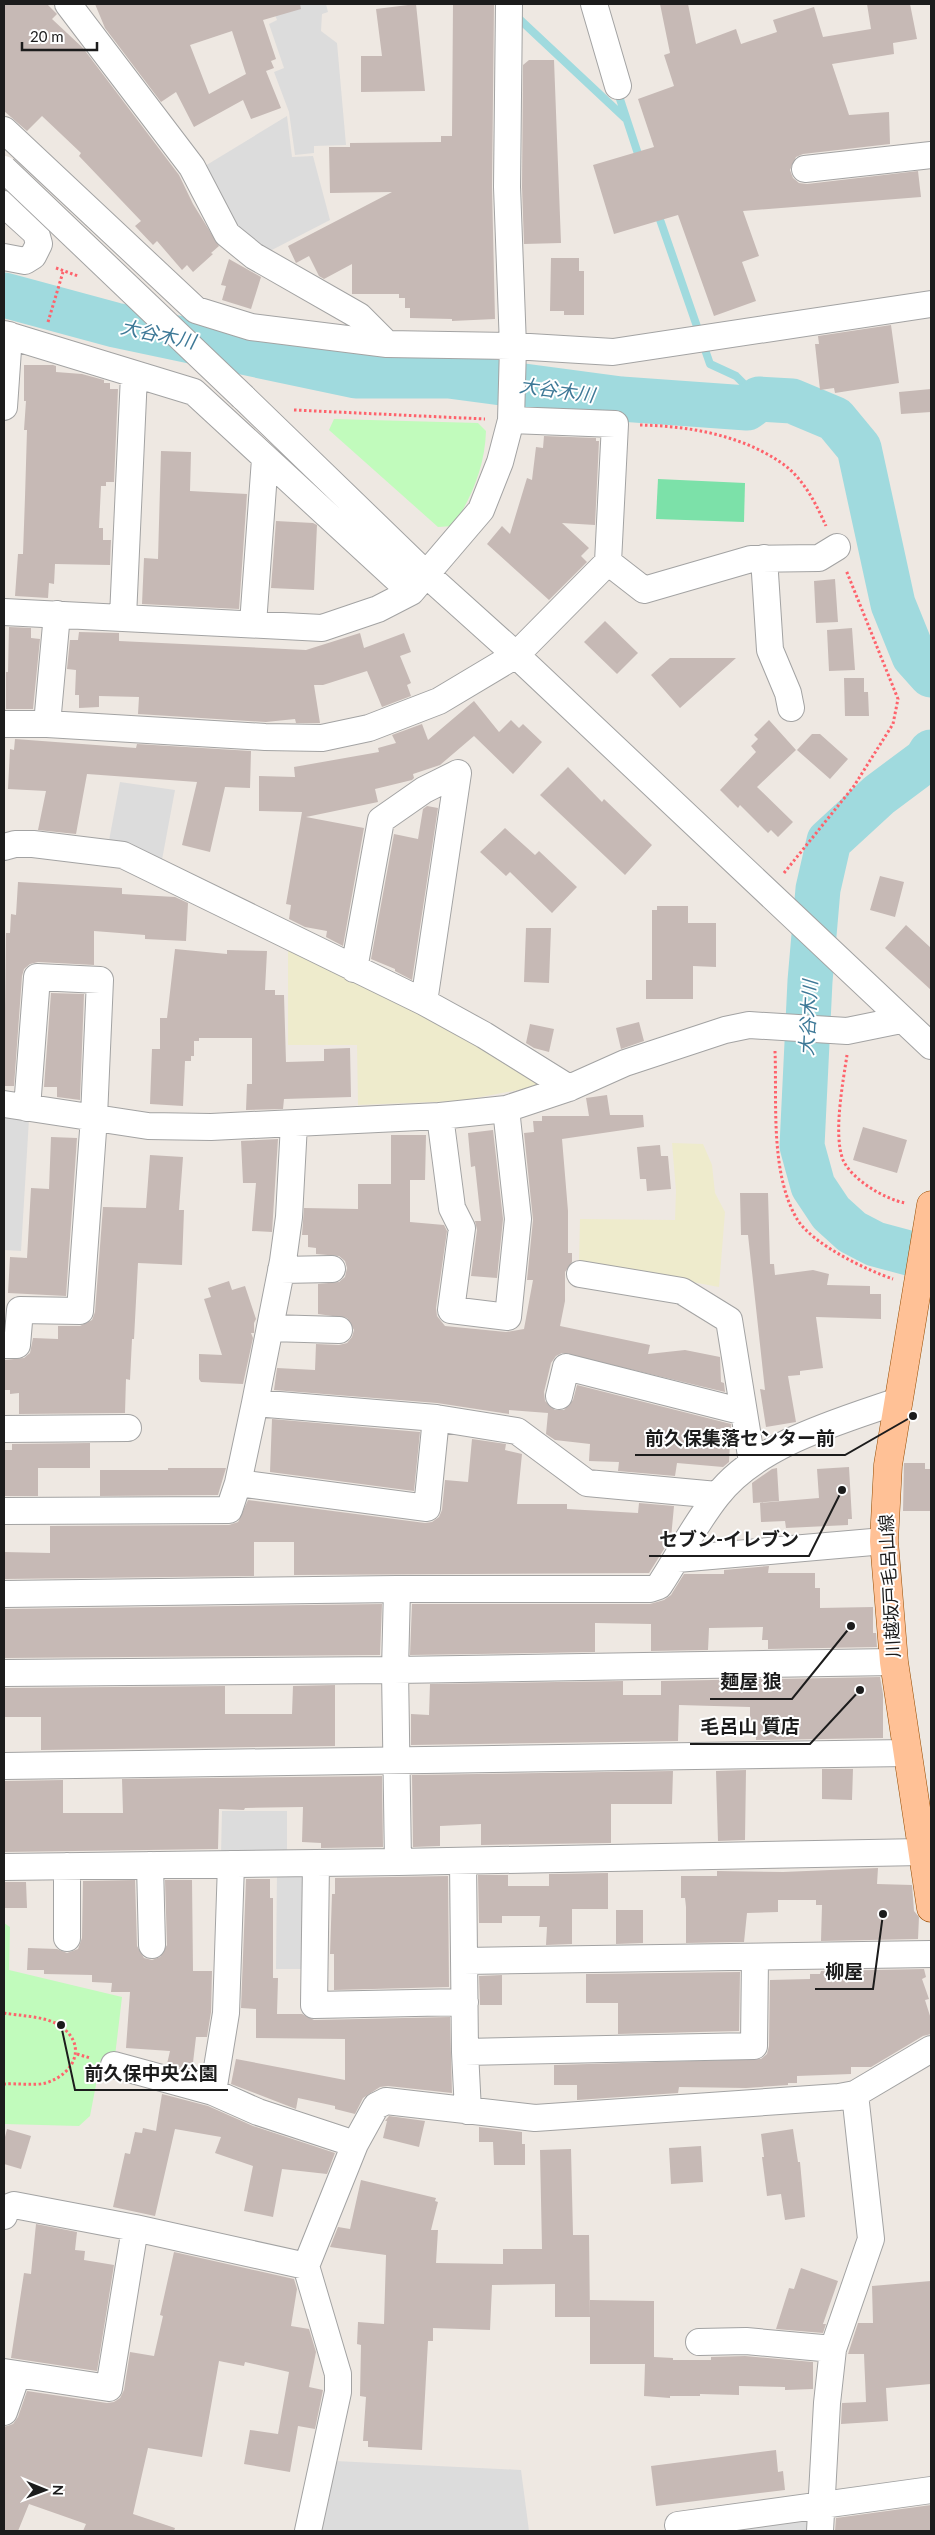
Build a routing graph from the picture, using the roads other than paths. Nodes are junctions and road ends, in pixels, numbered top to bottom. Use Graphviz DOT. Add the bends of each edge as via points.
graph roads {
  1 [pos="68,4"];
  2 [pos="509,4"];
  3 [pos="594,4"];
  4 [pos="618,86"];
  5 [pos="4,130"];
  6 [pos="931,155"];
  7 [pos="4,169"];
  8 [pos="805,169"];
  9 [pos="4,204"];
  10 [pos="4,257"];
  11 [pos="931,304"];
  12 [pos="6,335"];
  13 [pos="387,344"];
  14 [pos="513,353"];
  15 [pos="134,375"];
  16 [pos="4,407"];
  17 [pos="511,414"];
  18 [pos="265,459"];
  19 [pos="837,547"];
  20 [pos="764,558"];
  21 [pos="608,562"];
  22 [pos="419,584"];
  23 [pos="4,612"];
  24 [pos="57,614"];
  25 [pos="124,617"];
  26 [pos="253,624"];
  27 [pos="516,655"];
  28 [pos="790,708"];
  29 [pos="4,724"];
  30 [pos="47,724"];
  31 [pos="4,847"];
  32 [pos="354,969"];
  33 [pos="424,1002"];
  34 [pos="901,1020"];
  35 [pos="931,1046"];
  36 [pos="569,1088"];
  37 [pos="15,1106"];
  38 [pos="506,1109"];
  39 [pos="440,1116"];
  40 [pos="94,1117"];
  41 [pos="294,1124"];
  42 [pos="930,1210"];
  43 [pos="332,1269"];
  44 [pos="281,1270"];
  45 [pos="580,1274"];
  46 [pos="270,1328"];
  47 [pos="339,1330"];
  48 [pos="4,1345"];
  49 [pos="558,1396"];
  50 [pos="898,1401"];
  51 [pos="255,1403"];
  52 [pos="744,1412"];
  53 [pos="436,1418"];
  54 [pos="128,1428"];
  55 [pos="4,1429"];
  56 [pos="752,1462"];
  57 [pos="238,1484"];
  58 [pos="717,1495"];
  59 [pos="4,1511"];
  60 [pos="884,1541"];
  61 [pos="678,1559"];
  62 [pos="397,1589"];
  63 [pos="4,1594"];
  64 [pos="894,1662"];
  65 [pos="395,1670"];
  66 [pos="4,1673"];
  67 [pos="908,1753"];
  68 [pos="397,1761"];
  69 [pos="4,1766"];
  70 [pos="922,1852"];
  71 [pos="463,1861"];
  72 [pos="398,1862"];
  73 [pos="316,1863"];
  74 [pos="150,1864"];
  75 [pos="230,1864"];
  76 [pos="67,1866"];
  77 [pos="4,1867"];
  78 [pos="931,1908"];
  79 [pos="67,1938"];
  80 [pos="152,1945"];
  81 [pos="931,1954"];
  82 [pos="755,1958"];
  83 [pos="464,1961"];
  84 [pos="465,2002"];
  85 [pos="931,2049"];
  86 [pos="465,2052"];
  87 [pos="114,2065"];
  88 [pos="213,2092"];
  89 [pos="855,2094"];
  90 [pos="468,2111"];
  91 [pos="355,2144"];
  92 [pos="4,2216"];
  93 [pos="135,2228"];
  94 [pos="306,2266"];
  95 [pos="699,2342"];
  96 [pos="833,2349"];
  97 [pos="10,2373"];
  98 [pos="4,2412"];
  99 [pos="931,2490"];
  100 [pos="822,2505"];
  101 [pos="678,2525"];
  102 [pos="308,2531"];
  103 [pos="820,2531"];
  1 -- 13 [label="street" via="192,167 227,234 254,256 360,316"];
  2 -- 14 [label="street" via="507,187"];
  3 -- 4 [label="street"];
  5 -- 13 [label="street" via="196,310 251,327"];
  6 -- 8 [label="street"];
  7 -- 22 [label="street, bridge" via="243,397"];
  9 -- 10 [label="street" via="36,234 39,244 33,256 25,261"];
  11 -- 14 [label="street" via="613,352"];
  12 -- 15 [label="street"];
  12 -- 16 [label="street"];
  13 -- 14 [label="street"];
  14 -- 17 [label="street"];
  15 -- 18 [label="street" via="194,392"];
  15 -- 25 [label="street"];
  17 -- 21 [label="street" via="615,424"];
  17 -- 22 [label="street" via="500,462 481,510"];
  18 -- 22 [label="street"];
  18 -- 26 [label="street"];
  19 -- 20 [label="street" via="819,558"];
  20 -- 21 [label="street" via="644,590"];
  20 -- 28 [label="street" via="770,650 788,693"];
  21 -- 27 [label="street"];
  22 -- 26 [label="street" via="378,609 322,628"];
  22 -- 27 [label="street"];
  23 -- 24 [label="street"];
  24 -- 25 [label="street"];
  24 -- 30 [label="street"];
  25 -- 26 [label="street"];
  27 -- 30 [label="street" via="439,701 369,728 322,738"];
  27 -- 34 [label="street"];
  29 -- 30 [label="street"];
  31 -- 32 [label="street" via="33,844 123,855"];
  32 -- 33 [label="street"];
  32 -- 33 [label="street" via="381,820 424,790 458,773"];
  33 -- 36 [label="street"];
  34 -- 35 [label="street"];
  34 -- 36 [label="street" via="849,1031 749,1025 626,1063"];
  36 -- 38 [label="street"];
  37 -- 40 [label="street"];
  37 -- 40 [label="street" via="37,977 100,980"];
  38 -- 39 [label="street"];
  38 -- 39 [label="street" via="518,1218 508,1317 451,1310 462,1228 452,1208"];
  39 -- 41 [label="street"];
  40 -- 41 [label="street" via="148,1126"];
  40 -- 48 [label="street" via="80,1311 20,1310 17,1345"];
  41 -- 44 [label="street" via="289,1217"];
  42 -- 50 [label="main road, 川越坂戸毛呂山線"];
  43 -- 44 [label="street"];
  44 -- 46 [label="street"];
  45 -- 52 [label="street" via="682,1291 729,1320"];
  46 -- 47 [label="street"];
  46 -- 51 [label="street"];
  49 -- 52 [label="street" via="566,1367"];
  50 -- 56 [label="street" via="824,1427"];
  50 -- 60 [label="main road, 川越坂戸毛呂山線" via="888,1465"];
  51 -- 53 [label="street"];
  51 -- 57 [label="street"];
  52 -- 56 [label="street"];
  53 -- 57 [label="street" via="427,1508"];
  53 -- 58 [label="street" via="518,1431 587,1482"];
  54 -- 55 [label="street"];
  56 -- 58 [label="street"];
  57 -- 59 [label="street" via="229,1510"];
  58 -- 61 [label="street"];
  60 -- 61 [label="street"];
  60 -- 64 [label="main road, 川越坂戸毛呂山線"];
  61 -- 62 [label="street" via="659,1586 650,1589"];
  62 -- 63 [label="street"];
  62 -- 65 [label="street"];
  64 -- 65 [label="street"];
  64 -- 67 [label="main road, 川越坂戸毛呂山線"];
  65 -- 66 [label="street"];
  65 -- 68 [label="street"];
  67 -- 68 [label="street"];
  67 -- 70 [label="main road, 川越坂戸毛呂山線"];
  68 -- 69 [label="street"];
  68 -- 72 [label="street"];
  70 -- 71 [label="street"];
  70 -- 78 [label="main road, 川越坂戸毛呂山線"];
  71 -- 72 [label="street"];
  71 -- 83 [label="street"];
  72 -- 73 [label="street"];
  73 -- 75 [label="street"];
  73 -- 84 [label="street" via="314,2005"];
  74 -- 75 [label="street"];
  74 -- 76 [label="street"];
  74 -- 80 [label="street"];
  75 -- 88 [label="street" via="226,2012"];
  76 -- 77 [label="street"];
  76 -- 79 [label="street"];
  81 -- 82 [label="street"];
  82 -- 83 [label="street"];
  82 -- 86 [label="street" via="754,2046"];
  83 -- 84 [label="street"];
  84 -- 86 [label="street"];
  85 -- 89 [label="street"];
  86 -- 90 [label="street"];
  87 -- 88 [label="street"];
  88 -- 91 [label="street" via="258,2112"];
  89 -- 90 [label="street" via="535,2118"];
  89 -- 96 [label="street" via="871,2239"];
  90 -- 91 [label="street" via="386,2101 376,2106"];
  91 -- 94 [label="street"];
  92 -- 93 [label="street" via="4,2209 14,2204"];
  93 -- 94 [label="street"];
  93 -- 97 [label="street" via="109,2388"];
  94 -- 102 [label="street" via="338,2374 338,2392"];
  95 -- 96 [label="street" via="746,2341"];
  96 -- 100 [label="street"];
  97 -- 98 [label="street"];
  99 -- 100 [label="street"];
  100 -- 101 [label="street"];
  100 -- 103 [label="street"];
}
